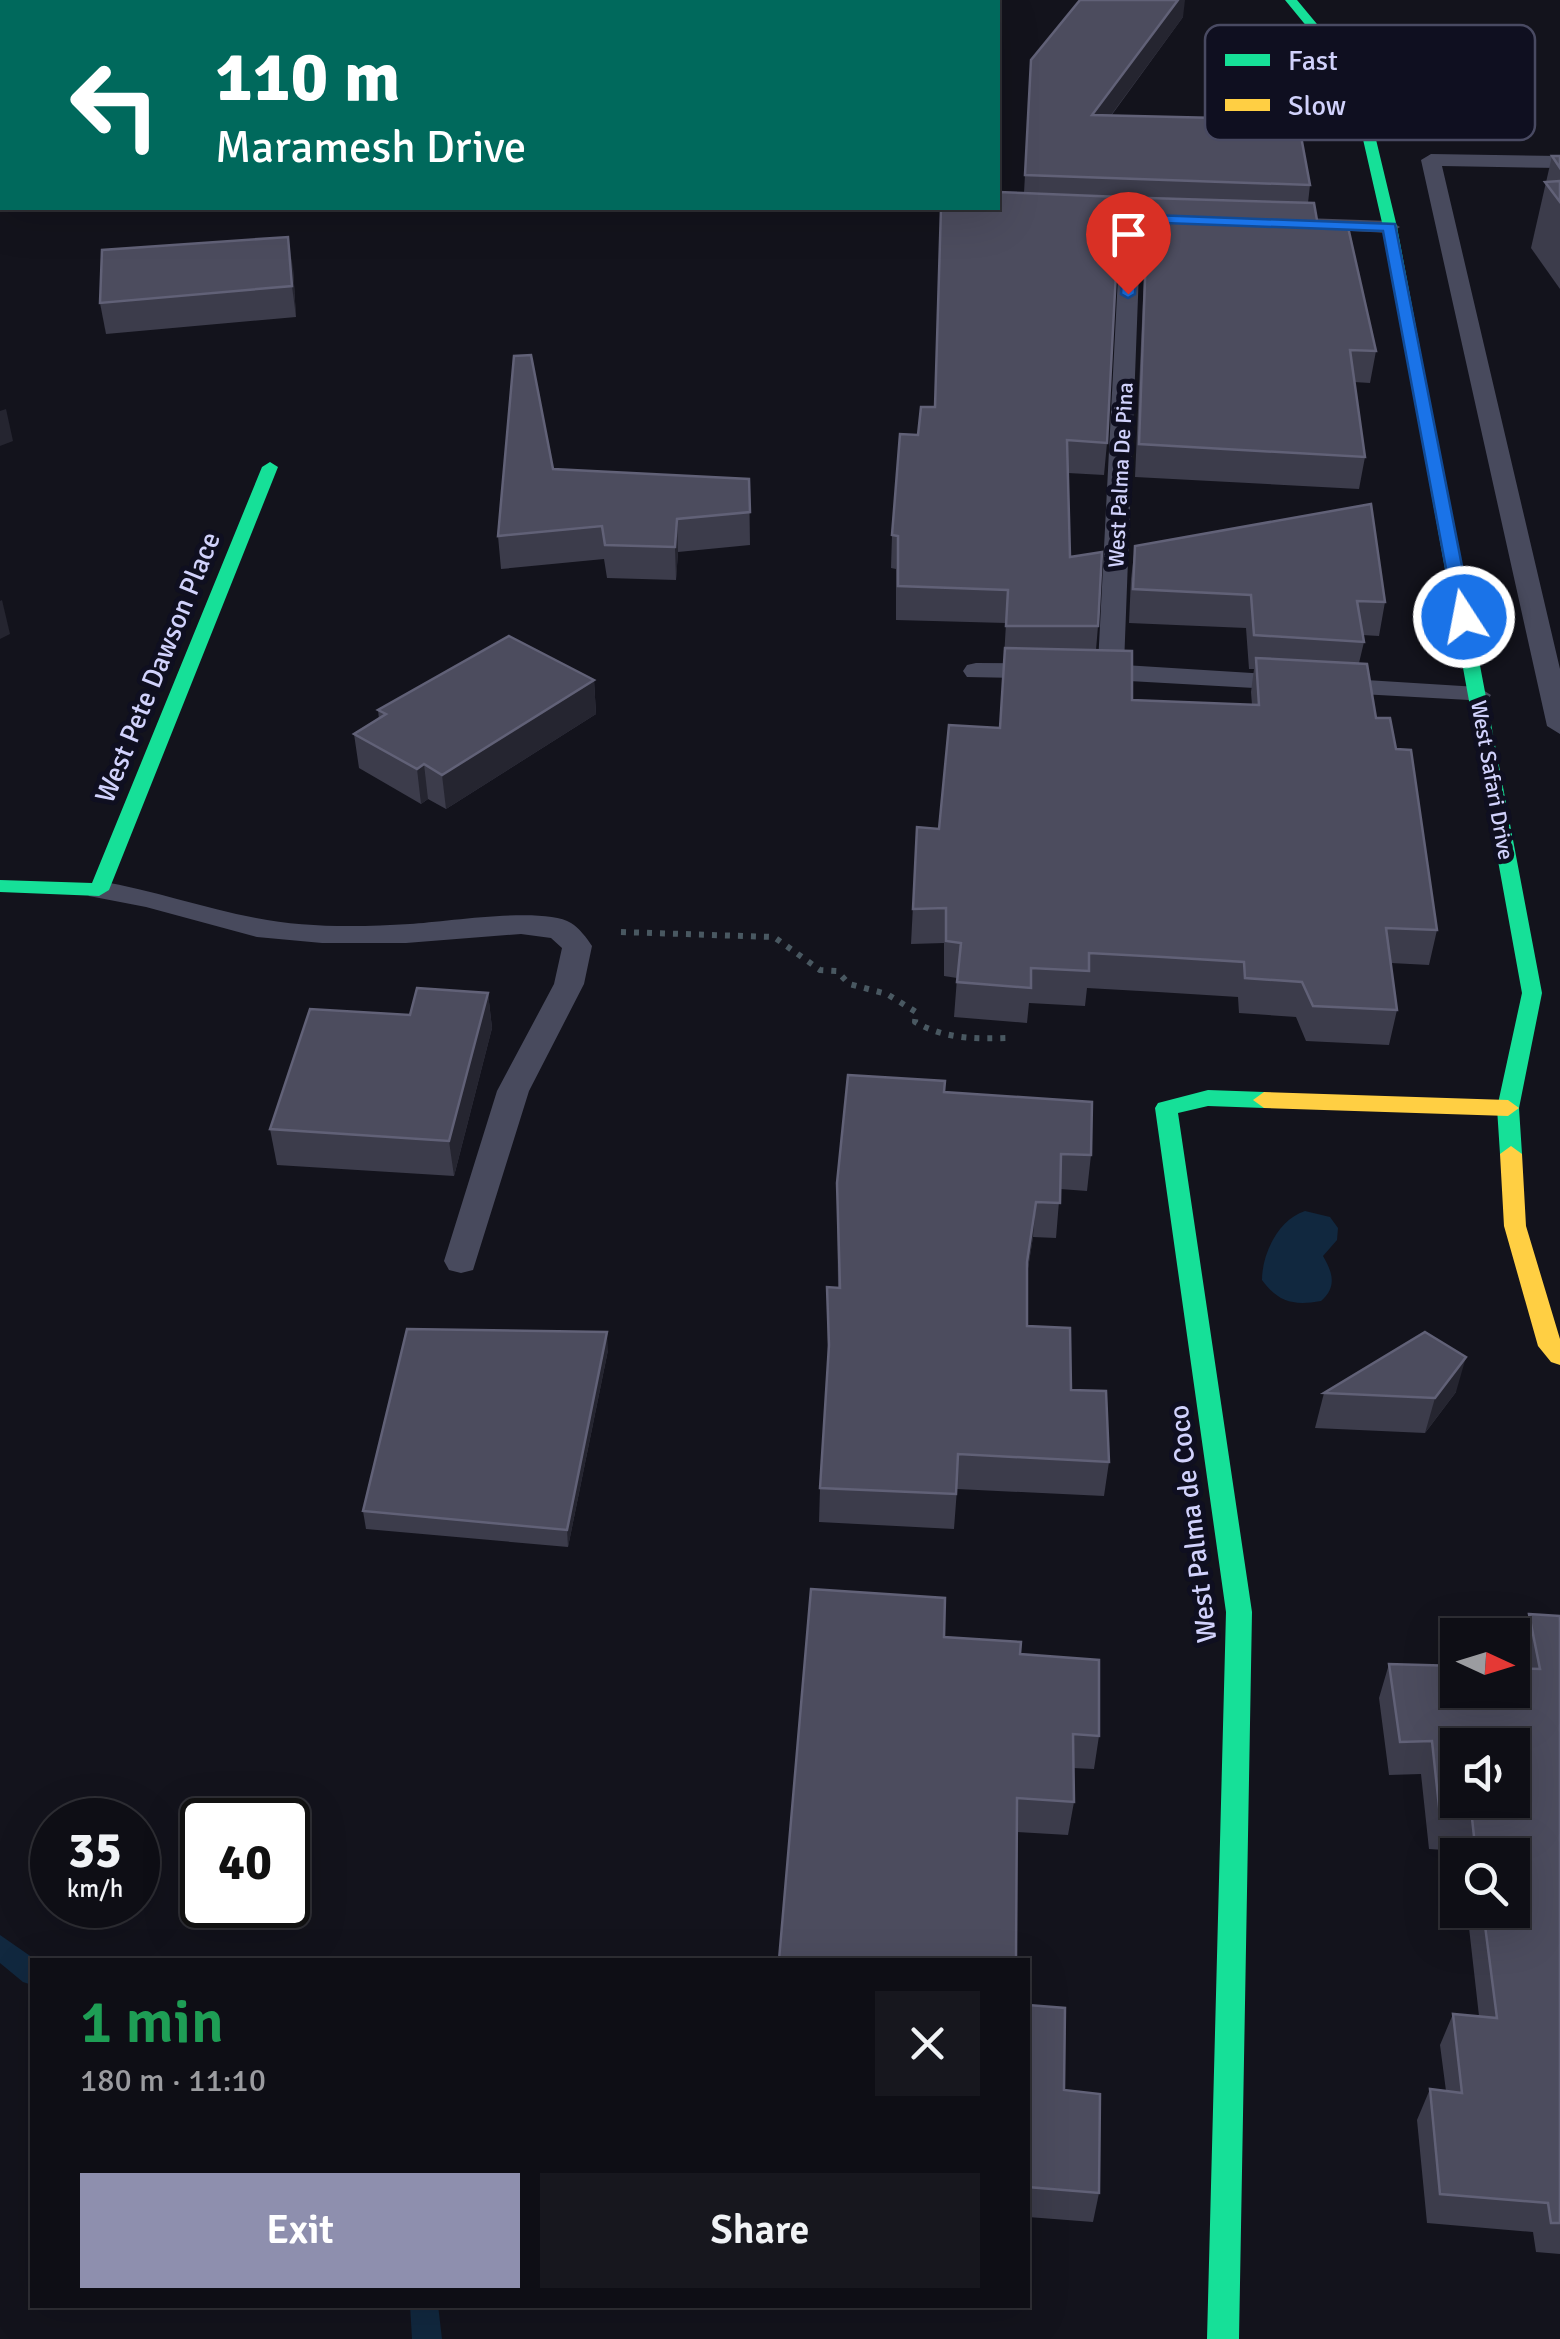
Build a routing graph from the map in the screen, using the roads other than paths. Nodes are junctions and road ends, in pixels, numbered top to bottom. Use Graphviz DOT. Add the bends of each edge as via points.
graph roads {
  1 [pos="1291,0"];
  2 [pos="1312,25"];
  3 [pos="1370,140"];
  4 [pos="1560,162"];
  5 [pos="1132,218"];
  6 [pos="1250,222"];
  7 [pos="1390,227"];
  8 [pos="270,467"];
  9 [pos="976,672"];
  10 [pos="1111,672"];
  11 [pos="1478,695"];
  12 [pos="1560,726"];
  13 [pos="0,886"];
  14 [pos="100,890"];
  15 [pos="1546,995"];
  16 [pos="1508,1108"];
  17 [pos="461,1261"];
  18 [pos="1560,1356"];
  19 [pos="1223,2339"];
  1 -- 2 [label="street, West Safari Drive"];
  3 -- 7 [label="street, West Safari Drive"];
  4 -- 12 [label="lane" via="1430,160"];
  5 -- 10 [label="lane, West Palma De Pina"];
  6 -- 7 [label="lane"];
  7 -- 11 [label="street, West Safari Drive"];
  8 -- 14 [label="street, West Pete Dawson Place"];
  9 -- 10 [label="lane"];
  10 -- 11 [label="lane"];
  11 -- 15 [label="street, West Safari Drive"];
  13 -- 14 [label="street"];
  14 -- 17 [label="lane" via="257,928 406,934 521,926 560,930 577,946 577,969 518,1078"];
  15 -- 16 [label="street, West Safari Drive"];
  16 -- 18 [label="street, West Safari Drive" via="1516,1226 1550,1346"];
  16 -- 19 [label="street, West Palma de Coco" via="1208,1098 1166,1108 1239,1612"];
}
